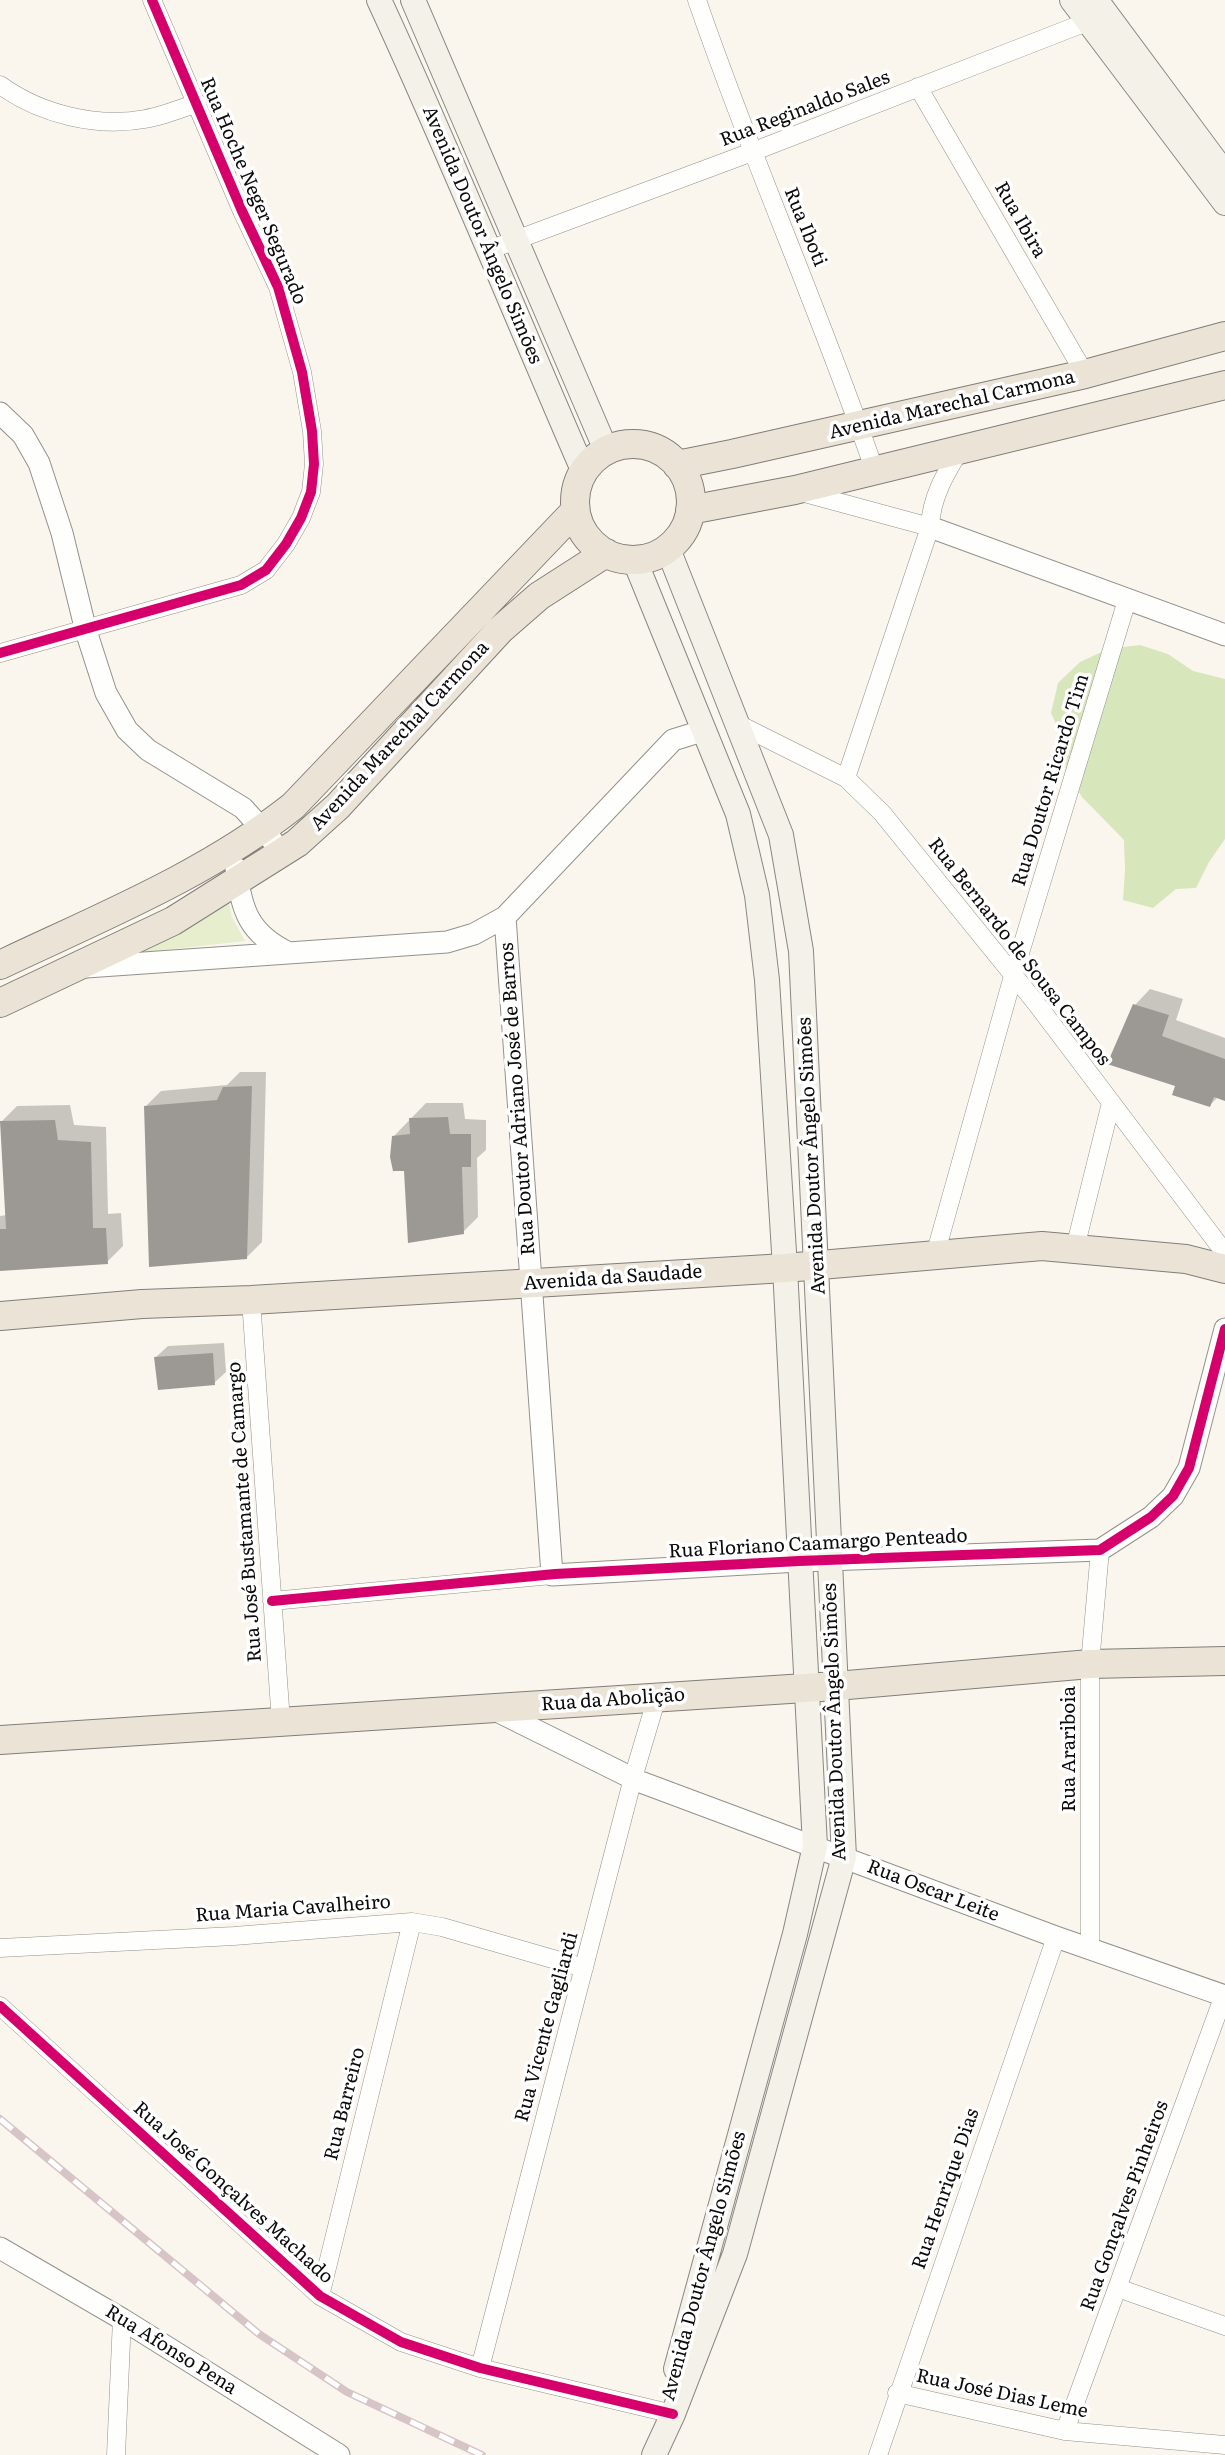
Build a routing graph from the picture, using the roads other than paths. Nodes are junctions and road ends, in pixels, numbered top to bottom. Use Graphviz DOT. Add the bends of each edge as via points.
graph roads {
  1 [pos="152,0"];
  2 [pos="379,0"];
  3 [pos="413,0"];
  4 [pos="697,0"];
  5 [pos="1072,0"];
  6 [pos="1097,12"];
  7 [pos="0,85"];
  8 [pos="918,87"];
  9 [pos="197,103"];
  10 [pos="752,152"];
  11 [pos="1225,174"];
  12 [pos="1225,203"];
  13 [pos="517,240"];
  14 [pos="489,250"];
  15 [pos="1225,336"];
  16 [pos="1085,374"];
  17 [pos="1225,385"];
  18 [pos="0,413"];
  19 [pos="859,425"];
  20 [pos="961,448"];
  21 [pos="606,450"];
  22 [pos="677,465"];
  23 [pos="874,469"];
  24 [pos="583,470"];
  25 [pos="795,490"];
  26 [pos="690,510"];
  27 [pos="575,511"];
  28 [pos="930,527"];
  29 [pos="668,549"];
  30 [pos="606,554"];
  31 [pos="635,561"];
  32 [pos="1127,600"];
  33 [pos="86,631"];
  34 [pos="1225,635"];
  35 [pos="0,653"];
  36 [pos="738,724"];
  37 [pos="705,730"];
  38 [pos="846,778"];
  39 [pos="264,829"];
  40 [pos="233,847"];
  41 [pos="281,853"];
  42 [pos="238,881"];
  43 [pos="505,917"];
  44 [pos="289,953"];
  45 [pos="0,965"];
  46 [pos="73,968"];
  47 [pos="1013,976"];
  48 [pos="0,1003"];
  49 [pos="1111,1103"];
  50 [pos="1075,1248"];
  51 [pos="1225,1253"];
  52 [pos="935,1255"];
  53 [pos="817,1265"];
  54 [pos="785,1268"];
  55 [pos="1225,1269"];
  56 [pos="531,1283"];
  57 [pos="251,1300"];
  58 [pos="0,1316"];
  59 [pos="1225,1329"];
  60 [pos="1100,1550"];
  61 [pos="829,1560"];
  62 [pos="799,1561"];
  63 [pos="552,1575"];
  64 [pos="272,1601"];
  65 [pos="1225,1661"];
  66 [pos="1090,1664"];
  67 [pos="836,1686"];
  68 [pos="807,1688"];
  69 [pos="657,1697"];
  70 [pos="491,1708"];
  71 [pos="281,1721"];
  72 [pos="0,1740"];
  73 [pos="633,1778"];
  74 [pos="815,1846"];
  75 [pos="844,1857"];
  76 [pos="412,1922"];
  77 [pos="1056,1937"];
  78 [pos="0,1948"];
  79 [pos="1090,1949"];
  80 [pos="584,1968"];
  81 [pos="1225,1995"];
  82 [pos="0,2006"];
  83 [pos="0,2248"];
  84 [pos="1118,2288"];
  85 [pos="320,2296"];
  86 [pos="122,2319"];
  87 [pos="1225,2326"];
  88 [pos="480,2368"];
  89 [pos="897,2393"];
  90 [pos="669,2413"];
  91 [pos="1065,2431"];
  92 [pos="1225,2445"];
  93 [pos="657,2447"];
  94 [pos="116,2455"];
  95 [pos="339,2455"];
  96 [pos="877,2455"];
  1 -- 9 [label="street, Rua Hoche Neger Segurado"];
  2 -- 14 [label="main road, Avenida Doutor Ângelo Simões"];
  3 -- 13 [label="main road, Avenida Doutor Ângelo Simões"];
  4 -- 10 [label="street, Rua Iboti"];
  5 -- 6 [label="main road"];
  6 -- 8 [label="street, Rua Reginaldo Sales"];
  6 -- 11 [label="main road"];
  6 -- 12 [label="main road"];
  7 -- 9 [label="street" via="52,112 114,122 146,119"];
  8 -- 10 [label="street, Rua Reginaldo Sales"];
  8 -- 16 [label="street, Rua Ibira"];
  9 -- 33 [label="street, Rua Hoche Neger Segurado" via="278,287 291,328 312,431 311,492 286,544 266,570 250,580"];
  10 -- 13 [label="street, Rua Reginaldo Sales"];
  10 -- 19 [label="street, Rua Iboti"];
  13 -- 14 [label="street, Rua Reginaldo Sales"];
  13 -- 21 [label="main road, Avenida Doutor Ângelo Simões"];
  14 -- 24 [label="main road, Avenida Doutor Ângelo Simões"];
  15 -- 16 [label="main road, Avenida Marechal Carmona"];
  16 -- 19 [label="main road, Avenida Marechal Carmona"];
  17 -- 20 [label="main road"];
  18 -- 33 [label="street" via="23,435 38,463 62,533"];
  19 -- 22 [label="main road, Avenida Marechal Carmona"];
  19 -- 23 [label="street, Rua Iboti"];
  20 -- 23 [label="main road"];
  20 -- 28 [label="street" via="937,492"];
  21 -- 22 [label="main road" via="642,444 659,449"];
  21 -- 24 [label="main road"];
  22 -- 26 [label="main road" via="690,492"];
  23 -- 25 [label="main road"];
  24 -- 27 [label="main road" via="575,492"];
  25 -- 26 [label="main road"];
  25 -- 28 [label="street"];
  26 -- 29 [label="main road" via="685,528"];
  27 -- 30 [label="main road" via="591,543"];
  27 -- 39 [label="main road, Avenida Marechal Carmona" via="293,806"];
  28 -- 32 [label="street"];
  28 -- 38 [label="street"];
  29 -- 31 [label="main road"];
  29 -- 36 [label="main road, Avenida Doutor Ângelo Simões"];
  30 -- 31 [label="main road"];
  30 -- 41 [label="main road, Avenida Marechal Carmona" via="518,613 338,806"];
  31 -- 37 [label="main road, Avenida Doutor Ângelo Simões"];
  32 -- 34 [label="street"];
  32 -- 47 [label="street, Rua Doutor Ricardo Tim"];
  33 -- 35 [label="street, Rua Hoche Neger Segurado"];
  33 -- 39 [label="street" via="106,693 127,730 148,750 243,808"];
  36 -- 38 [label="street, Rua Bernardo de Sousa Campos"];
  36 -- 53 [label="main road, Avenida Doutor Ângelo Simões" via="781,835 801,951"];
  37 -- 43 [label="street" via="673,740 660,752"];
  37 -- 54 [label="main road, Avenida Doutor Ângelo Simões" via="738,814 757,895 767,980"];
  38 -- 47 [label="street, Rua Bernardo de Sousa Campos" via="882,813"];
  39 -- 40 [label="main road, Avenida Marechal Carmona"];
  39 -- 41 [label="street"];
  40 -- 42 [label="street"];
  40 -- 45 [label="main road, Avenida Marechal Carmona" via="161,888"];
  41 -- 42 [label="main road, Avenida Marechal Carmona"];
  42 -- 44 [label="street" via="249,921 270,944"];
  42 -- 46 [label="main road, Avenida Marechal Carmona" via="173,921"];
  43 -- 44 [label="street" via="447,942"];
  43 -- 56 [label="street, Rua Doutor Adriano José de Barros"];
  44 -- 46 [label="street"];
  46 -- 48 [label="main road, Avenida Marechal Carmona"];
  47 -- 49 [label="street, Rua Bernardo de Sousa Campos"];
  47 -- 52 [label="street, Rua Doutor Ricardo Tim"];
  49 -- 50 [label="street"];
  49 -- 51 [label="street, Rua Bernardo de Sousa Campos"];
  50 -- 52 [label="main road, Avenida da Saudade" via="1042,1246"];
  50 -- 55 [label="main road, Avenida da Saudade" via="1186,1259"];
  52 -- 53 [label="main road, Avenida da Saudade"];
  53 -- 54 [label="main road, Avenida da Saudade"];
  53 -- 61 [label="main road, Avenida Doutor Ângelo Simões"];
  54 -- 56 [label="main road, Avenida da Saudade"];
  54 -- 62 [label="main road, Avenida Doutor Ângelo Simões"];
  56 -- 57 [label="main road, Avenida da Saudade"];
  56 -- 63 [label="street, Rua Doutor Adriano José de Barros"];
  57 -- 58 [label="main road, Avenida da Saudade"];
  57 -- 64 [label="street, Rua José Bustamante de Camargo"];
  59 -- 60 [label="street" via="1184,1477 1173,1496 1151,1517"];
  60 -- 61 [label="street, Rua Floriano Caamargo Penteado"];
  60 -- 66 [label="street, Rua Arariboia"];
  61 -- 62 [label="street, Rua Floriano Caamargo Penteado"];
  61 -- 67 [label="main road, Avenida Doutor Ângelo Simões"];
  62 -- 63 [label="street, Rua Floriano Caamargo Penteado"];
  62 -- 68 [label="main road, Avenida Doutor Ângelo Simões"];
  63 -- 64 [label="street, Rua Floriano Caamargo Penteado"];
  64 -- 71 [label="street, Rua José Bustamante de Camargo"];
  65 -- 66 [label="main road, Rua da Abolição"];
  66 -- 67 [label="main road, Rua da Abolição"];
  66 -- 79 [label="street, Rua Arariboia"];
  67 -- 68 [label="main road, Rua da Abolição"];
  67 -- 75 [label="main road, Avenida Doutor Ângelo Simões"];
  68 -- 69 [label="main road, Rua da Abolição"];
  68 -- 74 [label="main road, Avenida Doutor Ângelo Simões"];
  69 -- 70 [label="main road, Rua da Abolição"];
  69 -- 73 [label="street, Rua Vicente Gagliardi"];
  70 -- 71 [label="main road, Rua da Abolição"];
  70 -- 73 [label="street, Rua Oscar Leite"];
  71 -- 72 [label="main road, Rua da Abolição"];
  73 -- 74 [label="street, Rua Oscar Leite"];
  73 -- 80 [label="street, Rua Vicente Gagliardi"];
  74 -- 75 [label="street, Rua Oscar Leite"];
  74 -- 90 [label="main road, Avenida Doutor Ângelo Simões"];
  75 -- 77 [label="street, Rua Oscar Leite"];
  75 -- 90 [label="main road, Avenida Doutor Ângelo Simões" via="735,2254"];
  76 -- 78 [label="street, Rua Maria Cavalheiro"];
  76 -- 80 [label="street, Rua Maria Cavalheiro"];
  76 -- 85 [label="street, Rua Barreiro"];
  77 -- 79 [label="street, Rua Oscar Leite"];
  77 -- 89 [label="street, Rua Henrique Dias"];
  79 -- 81 [label="street, Rua Oscar Leite"];
  80 -- 88 [label="street, Rua Vicente Gagliardi"];
  81 -- 84 [label="street, Rua Gonçalves Pinheiros"];
  82 -- 85 [label="street, Rua José Gonçalves Machado"];
  83 -- 86 [label="street, Rua Afonso Pena"];
  84 -- 87 [label="street"];
  84 -- 91 [label="street, Rua Gonçalves Pinheiros"];
  85 -- 88 [label="street, Rua José Gonçalves Machado" via="401,2342"];
  86 -- 94 [label="street"];
  86 -- 95 [label="street, Rua Afonso Pena"];
  88 -- 90 [label="street, Rua José Gonçalves Machado"];
  89 -- 91 [label="street, Rua José Dias Leme"];
  89 -- 96 [label="street, Rua Henrique Dias"];
  90 -- 93 [label="main road, Avenida Doutor Ângelo Simões"];
  91 -- 92 [label="street, Rua José Dias Leme"];
}
